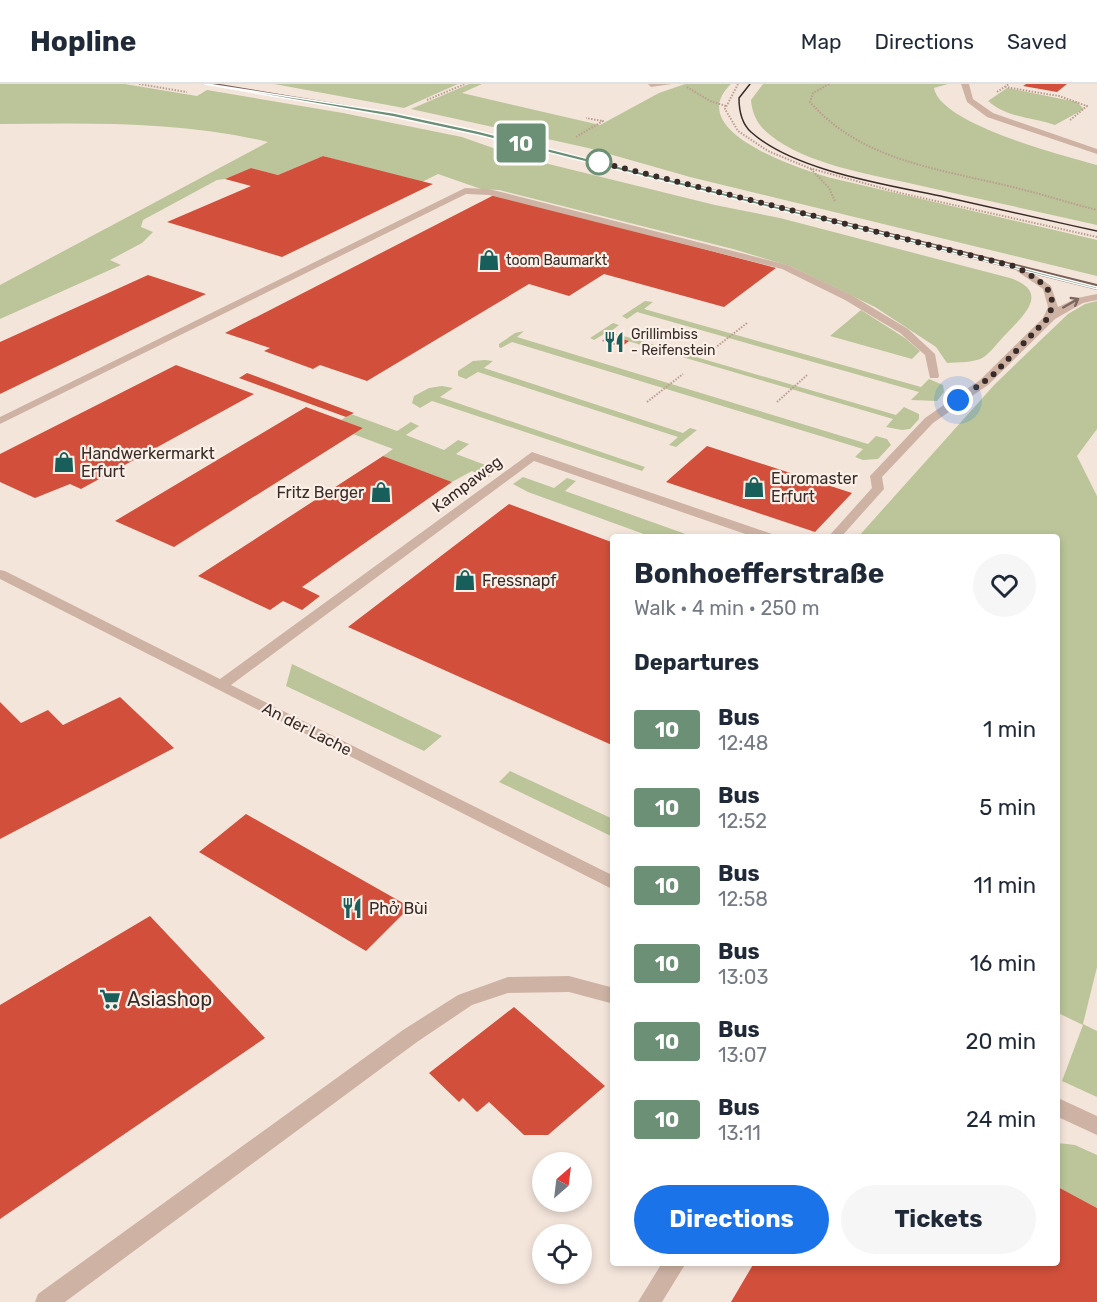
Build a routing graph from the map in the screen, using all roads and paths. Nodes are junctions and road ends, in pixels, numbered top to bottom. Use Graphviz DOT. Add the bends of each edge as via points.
graph roads {
  1 [pos="139,84"];
  2 [pos="207,84"];
  3 [pos="465,84"];
  4 [pos="668,84"];
  5 [pos="686,84"];
  6 [pos="738,84"];
  7 [pos="829,84"];
  8 [pos="965,84"];
  9 [pos="651,85"];
  10 [pos="1005,87"];
  11 [pos="188,92"];
  12 [pos="424,101"];
  13 [pos="726,106"];
  14 [pos="586,118"];
  15 [pos="1062,124"];
  16 [pos="572,138"];
  17 [pos="1097,152"];
  18 [pos="810,169"];
  19 [pos="836,202"];
  20 [pos="1097,210"];
  21 [pos="1097,237"];
  22 [pos="1017,267"];
  23 [pos="1097,287"];
  24 [pos="1097,297"];
  25 [pos="1048,318"];
  26 [pos="747,323"];
  27 [pos="715,348"];
  28 [pos="682,374"];
  29 [pos="807,375"];
  30 [pos="934,376"];
  31 [pos="647,402"];
  32 [pos="777,402"];
  33 [pos="0,421"];
  34 [pos="758,534"];
  35 [pos="837,534"];
  36 [pos="0,574"];
  37 [pos="221,686"];
  38 [pos="610,882"];
  39 [pos="610,995"];
  40 [pos="1060,1108"];
  41 [pos="1097,1126"];
  42 [pos="673,1266"];
  43 [pos="46,1302"];
  44 [pos="649,1302"];
  1 -- 11 [label="path"];
  2 -- 22 [label="main road" via="478,133"];
  3 -- 12 [label="path"];
  4 -- 9 [label="street"];
  5 -- 13 [label="path" via="710,101"];
  6 -- 13 [label="path" via="731,90"];
  7 -- 20 [label="path" via="813,93 810,102 820,117 866,147 909,162"];
  8 -- 17 [label="street" via="970,100 990,115"];
  10 -- 15 [label="path" via="1087,106"];
  13 -- 18 [label="path" via="742,135 764,150"];
  14 -- 16 [label="path" via="603,121"];
  18 -- 19 [label="path" via="829,188"];
  18 -- 21 [label="path"];
  22 -- 23 [label="main road"];
  22 -- 25 [label="street" via="1048,288 1053,307"];
  25 -- 24 [label="street, one-way" via="1080,298"];
  25 -- 35 [label="street" via="992,376 939,412 908,441 876,476 878,489"];
  26 -- 27 [label="path"];
  28 -- 31 [label="path"];
  29 -- 32 [label="path"];
  30 -- 33 [label="street" via="930,354 904,331 849,298 785,267 489,192 465,191"];
  34 -- 37 [label="street, Kampaweg" via="532,456"];
  36 -- 37 [label="street, An der Lache"];
  37 -- 38 [label="street, An der Lache"];
  39 -- 43 [label="street" via="569,984 508,985 465,1000"];
  40 -- 41 [label="street"];
  42 -- 44 [label="street"];
}
